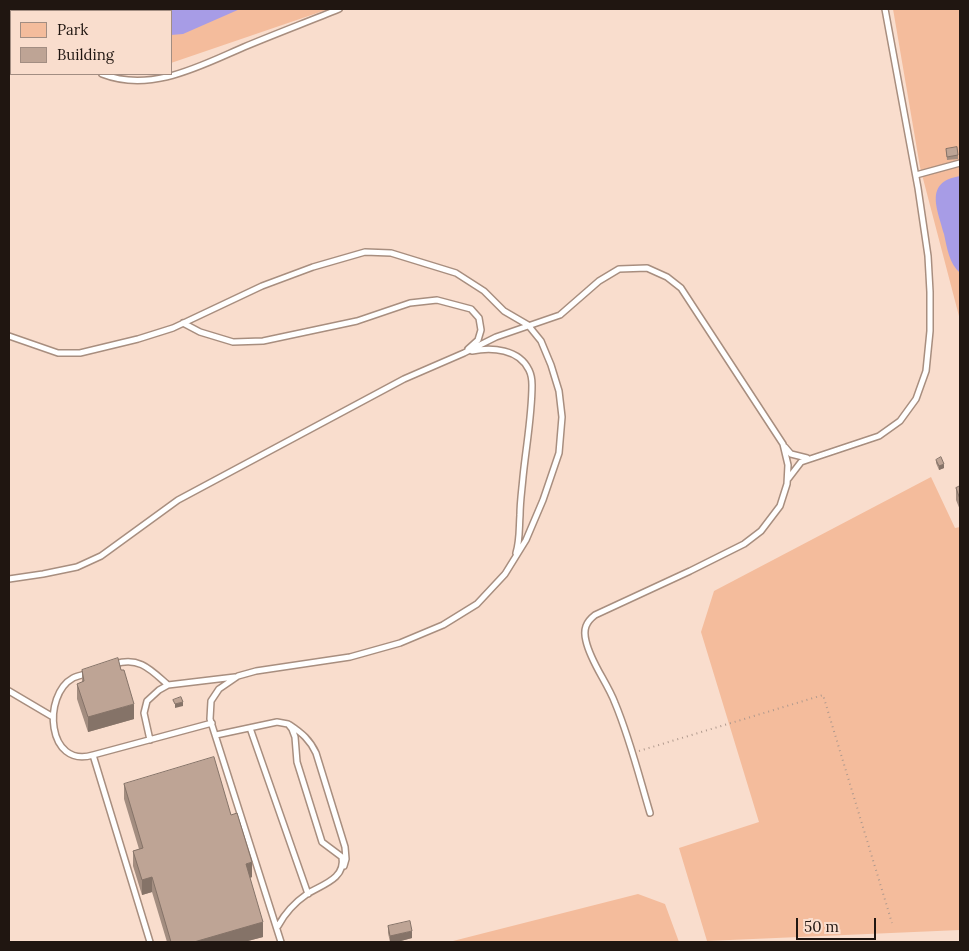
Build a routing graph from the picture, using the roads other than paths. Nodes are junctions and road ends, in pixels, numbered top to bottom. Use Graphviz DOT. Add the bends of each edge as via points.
graph roads {
  1 [pos="339,9"];
  2 [pos="885,9"];
  3 [pos="107,75"];
  4 [pos="960,163"];
  5 [pos="916,175"];
  6 [pos="183,323"];
  7 [pos="528,325"];
  8 [pos="9,336"];
  9 [pos="464,353"];
  10 [pos="783,444"];
  11 [pos="812,458"];
  12 [pos="787,480"];
  13 [pos="513,562"];
  14 [pos="9,579"];
  15 [pos="106,667"];
  16 [pos="97,670"];
  17 [pos="238,676"];
  18 [pos="168,685"];
  19 [pos="9,691"];
  20 [pos="53,717"];
  21 [pos="212,723"];
  22 [pos="288,724"];
  23 [pos="250,728"];
  24 [pos="216,735"];
  25 [pos="150,740"];
  26 [pos="93,755"];
  27 [pos="650,813"];
  28 [pos="340,872"];
  29 [pos="308,894"];
  30 [pos="278,926"];
  31 [pos="150,942"];
  32 [pos="282,942"];
  1 -- 3 [label="lane" via="204,66 172,76 130,80"];
  2 -- 5 [label="lane"];
  4 -- 5 [label="lane"];
  5 -- 11 [label="lane" via="930,292 926,371 916,399 900,421 879,436"];
  6 -- 7 [label="lane" via="262,286 365,252 390,253 456,273 484,291 504,311"];
  6 -- 8 [label="lane" via="138,339 80,353 58,353"];
  6 -- 9 [label="lane" via="233,342 263,341 357,321 410,303 437,300 471,309 479,318 481,330 478,340"];
  7 -- 9 [label="lane"];
  7 -- 10 [label="lane" via="560,315 619,269 646,268 667,277 681,288"];
  7 -- 13 [label="lane" via="541,341 551,365 559,390 562,417 559,454 526,540"];
  9 -- 13 [label="lane" via="498,349 512,353 530,371 532,384 520,532"];
  9 -- 14 [label="lane" via="404,379 178,500 102,556 77,567"];
  10 -- 11 [label="lane" via="791,454"];
  10 -- 12 [label="lane" via="788,465"];
  11 -- 12 [label="lane" via="801,462"];
  12 -- 27 [label="lane" via="780,506 761,531 744,544 588,621 586,640 615,703"];
  13 -- 17 [label="lane" via="476,604 443,625 400,643 350,656"];
  15 -- 18 [label="lane" via="123,661 136,661"];
  16 -- 20 [label="lane" via="72,679 64,686 55,703"];
  17 -- 18 [label="lane"];
  17 -- 21 [label="lane" via="219,689 211,701"];
  18 -- 25 [label="lane" via="147,701 144,713"];
  19 -- 20 [label="lane"];
  20 -- 26 [label="lane" via="54,730 63,749 78,757"];
  21 -- 24 [label="lane"];
  21 -- 25 [label="lane"];
  22 -- 23 [label="lane" via="277,722"];
  22 -- 28 [label="lane" via="295,737 297,762 318,831 322,842 342,857"];
  22 -- 28 [label="lane" via="306,737 316,753 345,847 345,865"];
  23 -- 24 [label="lane"];
  23 -- 29 [label="lane"];
  24 -- 30 [label="lane"];
  25 -- 26 [label="lane"];
  26 -- 31 [label="lane"];
  28 -- 29 [label="lane"];
  29 -- 30 [label="lane" via="284,914"];
  30 -- 32 [label="lane"];
}
